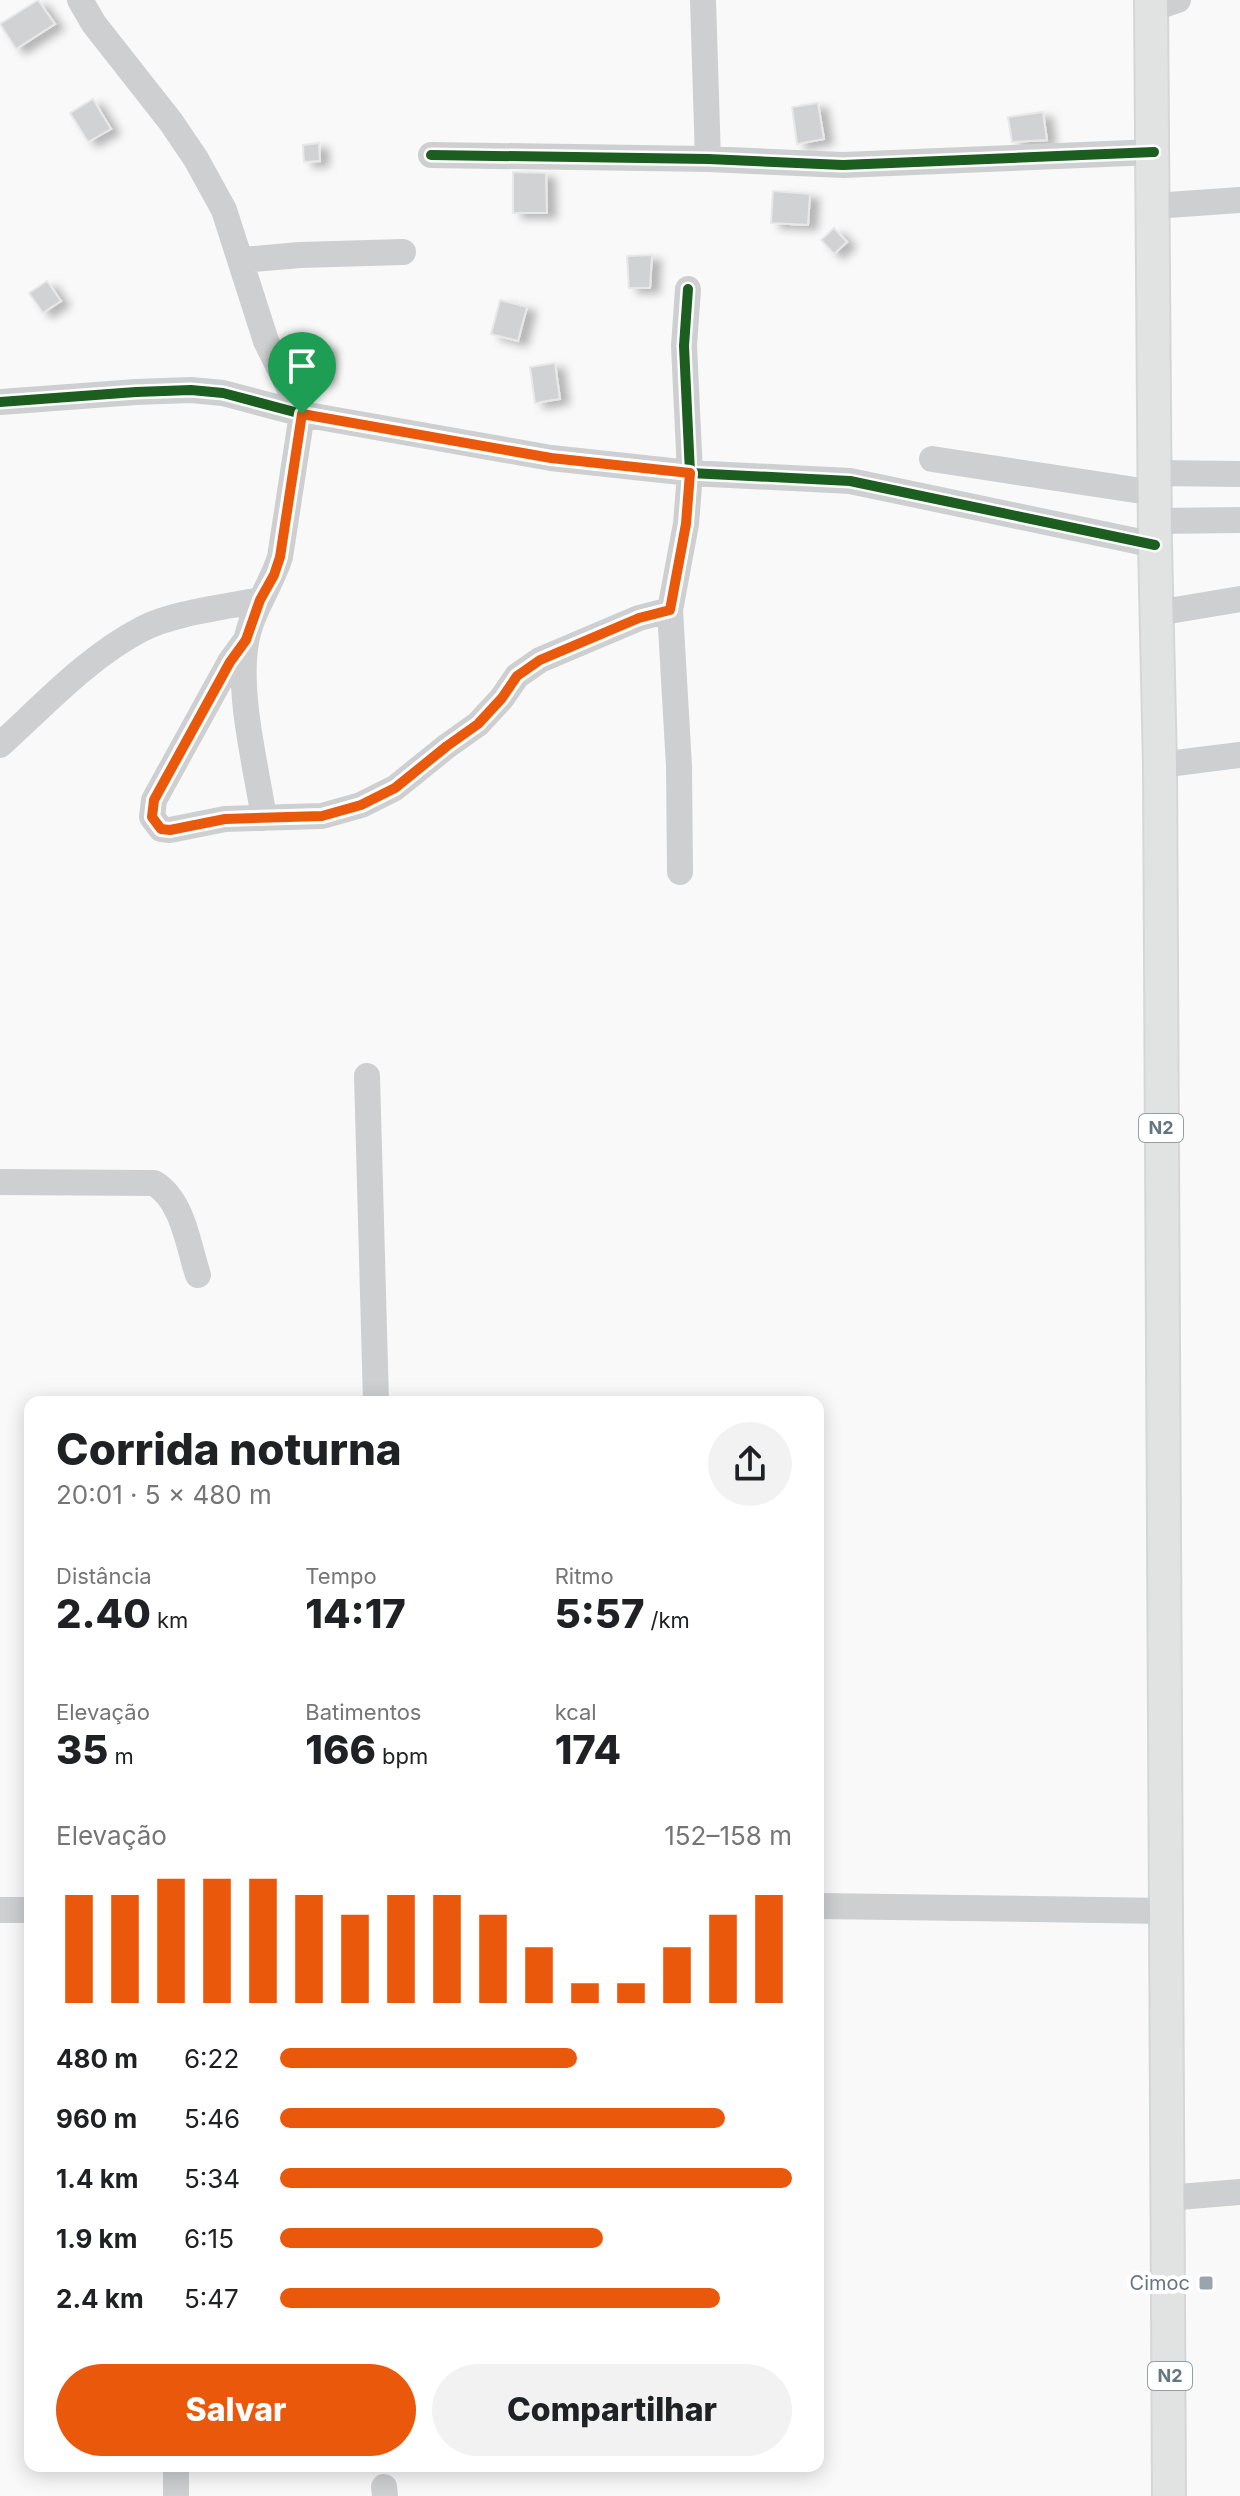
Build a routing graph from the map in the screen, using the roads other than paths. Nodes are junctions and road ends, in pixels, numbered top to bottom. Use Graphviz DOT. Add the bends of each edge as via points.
graph roads {
  1 [pos="80,0"];
  2 [pos="703,0"];
  3 [pos="1160,3"];
  4 [pos="1154,152"];
  5 [pos="431,155"];
  6 [pos="708,159"];
  7 [pos="1240,200"];
  8 [pos="1154,206"];
  9 [pos="403,252"];
  10 [pos="242,260"];
  11 [pos="688,289"];
  12 [pos="0,402"];
  13 [pos="302,414"];
  14 [pos="932,459"];
  15 [pos="690,473"];
  16 [pos="1240,474"];
  17 [pos="1155,508"];
  18 [pos="1240,520"];
  19 [pos="1240,599"];
  20 [pos="260,600"];
  21 [pos="670,610"];
  22 [pos="1157,613"];
  23 [pos="246,640"];
  24 [pos="0,745"];
  25 [pos="1240,755"];
  26 [pos="1160,765"];
  27 [pos="264,818"];
  28 [pos="680,872"];
  29 [pos="367,1076"];
  30 [pos="0,1182"];
  31 [pos="198,1275"];
  32 [pos="376,1396"];
  33 [pos="824,1906"];
  34 [pos="0,1910"];
  35 [pos="24,1910"];
  36 [pos="1166,1911"];
  37 [pos="1240,2192"];
  38 [pos="1167,2198"];
  39 [pos="176,2472"];
  40 [pos="176,2496"];
  41 [pos="1169,2496"];
  1 -- 10 [label="street" via="196,159 224,210"];
  2 -- 6 [label="street"];
  3 -- 4 [label="main road, N2"];
  4 -- 6 [label="street" via="843,165"];
  4 -- 8 [label="main road, N2"];
  5 -- 6 [label="street"];
  7 -- 8 [label="street"];
  8 -- 17 [label="main road, N2"];
  9 -- 10 [label="street"];
  10 -- 13 [label="street" via="266,341"];
  11 -- 15 [label="street" via="684,346"];
  12 -- 13 [label="street" via="191,390"];
  13 -- 15 [label="street" via="551,458"];
  13 -- 20 [label="street" via="280,557"];
  14 -- 17 [label="street"];
  15 -- 17 [label="street" via="850,481"];
  15 -- 21 [label="street"];
  16 -- 17 [label="street"];
  17 -- 18 [label="street"];
  17 -- 22 [label="main road, N2"];
  19 -- 22 [label="street"];
  20 -- 23 [label="street"];
  20 -- 24 [label="street" via="144,627 79,673"];
  21 -- 27 [label="street" via="540,660 517,676 478,724 395,788 322,816"];
  21 -- 28 [label="street"];
  22 -- 26 [label="main road, N2"];
  23 -- 27 [label="street" via="248,717"];
  23 -- 27 [label="street" via="154,800 152,817 161,829 170,830"];
  25 -- 26 [label="street"];
  26 -- 36 [label="main road, N2"];
  29 -- 32 [label="street"];
  30 -- 31 [label="street" via="154,1183 175,1202"];
  33 -- 36 [label="street"];
  34 -- 35 [label="street"];
  36 -- 38 [label="main road, N2"];
  37 -- 38 [label="street"];
  38 -- 41 [label="main road, N2"];
  39 -- 40 [label="street"];
}
